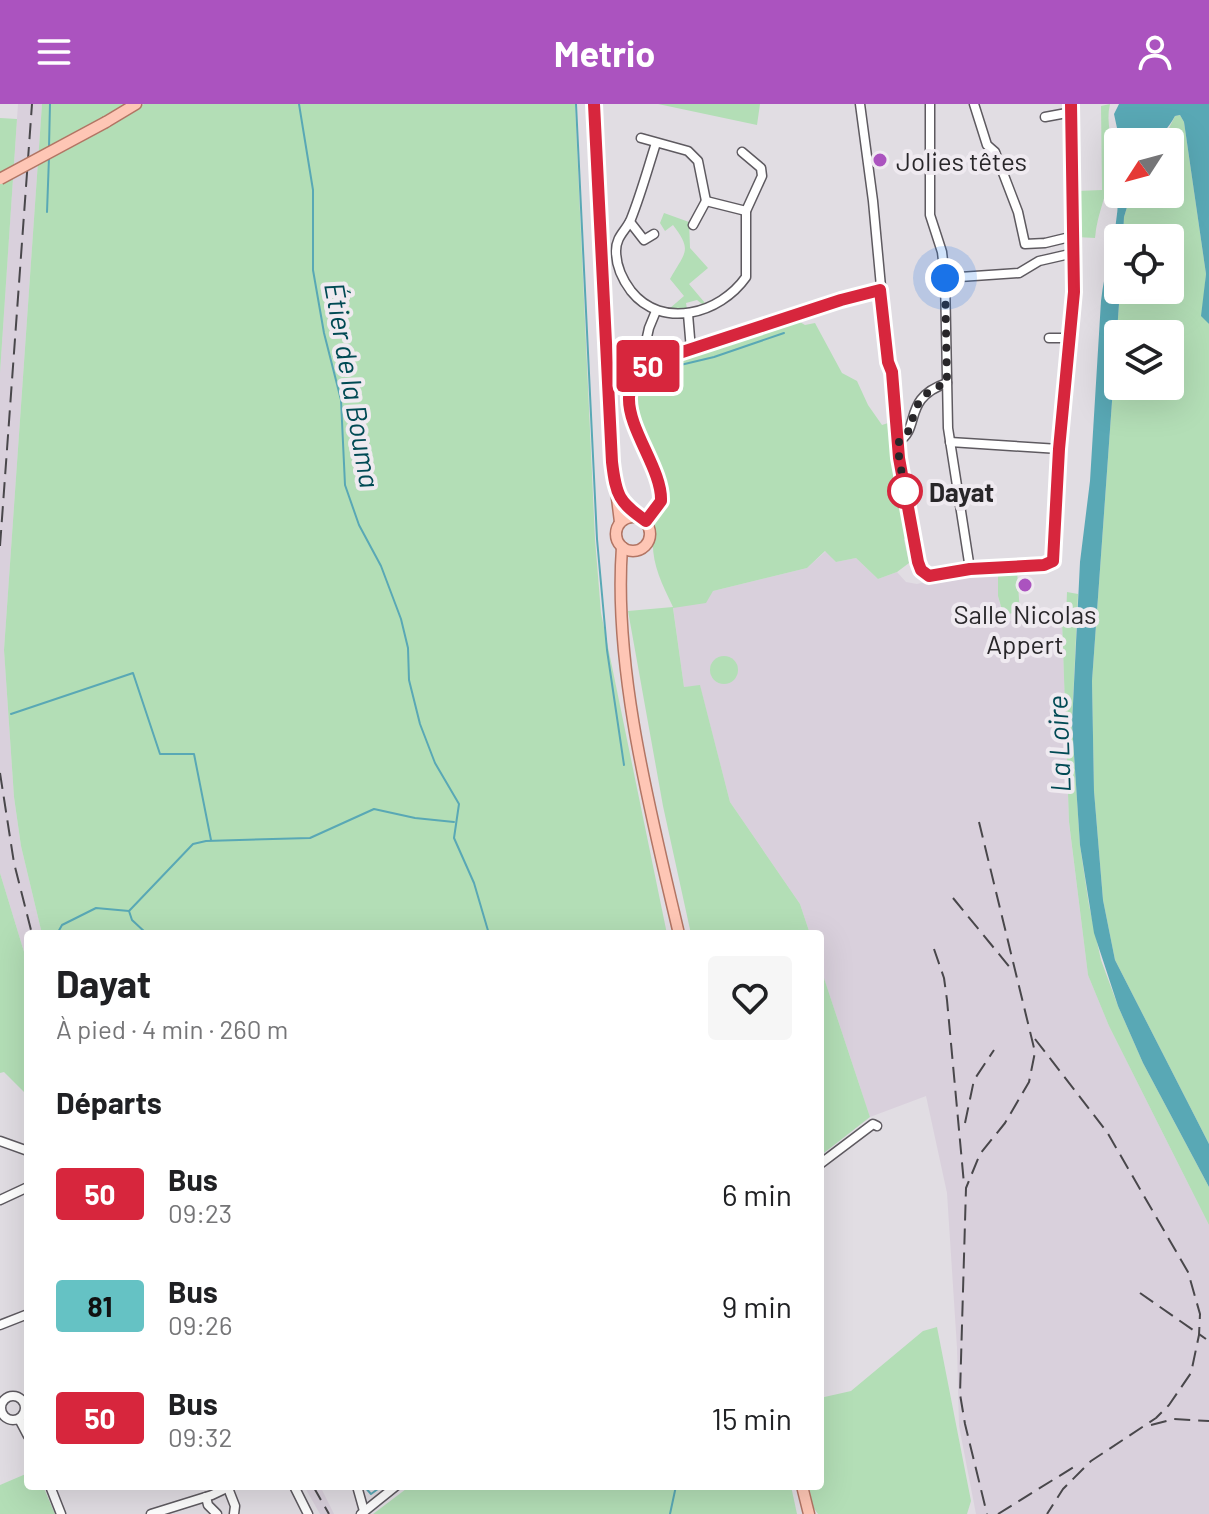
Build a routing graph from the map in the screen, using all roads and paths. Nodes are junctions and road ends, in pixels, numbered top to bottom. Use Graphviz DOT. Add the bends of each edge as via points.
graph roads {
  1 [pos="136,104"];
  2 [pos="594,104"];
  3 [pos="860,104"];
  4 [pos="930,104"];
  5 [pos="974,104"];
  6 [pos="1072,108"];
  7 [pos="1045,117"];
  8 [pos="641,138"];
  9 [pos="656,143"];
  10 [pos="742,152"];
  11 [pos="0,179"];
  12 [pos="706,201"];
  13 [pos="746,211"];
  14 [pos="630,222"];
  15 [pos="693,225"];
  16 [pos="654,234"];
  17 [pos="1074,236"];
  18 [pos="1029,244"];
  19 [pos="1074,253"];
  20 [pos="1032,265"];
  21 [pos="945,278"];
  22 [pos="880,290"];
  23 [pos="656,311"];
  24 [pos="688,314"];
  25 [pos="1049,338"];
  26 [pos="1069,338"];
  27 [pos="645,346"];
  28 [pos="691,350"];
  29 [pos="947,383"];
  30 [pos="899,441"];
  31 [pos="950,442"];
  32 [pos="1059,449"];
  33 [pos="617,491"];
  34 [pos="641,519"];
  35 [pos="620,522"];
  36 [pos="622,547"];
  37 [pos="637,551"];
  38 [pos="970,569"];
  39 [pos="622,577"];
  40 [pos="678,930"];
  41 [pos="877,1126"];
  42 [pos="0,1141"];
  43 [pos="24,1150"];
  44 [pos="824,1161"];
  45 [pos="24,1189"];
  46 [pos="0,1200"];
  47 [pos="24,1316"];
  48 [pos="0,1325"];
  49 [pos="24,1398"];
  50 [pos="1,1408"];
  51 [pos="24,1412"];
  52 [pos="19,1419"];
  53 [pos="24,1428"];
  54 [pos="52,1490"];
  55 [pos="222,1490"];
  56 [pos="227,1490"];
  57 [pos="296,1490"];
  58 [pos="358,1490"];
  59 [pos="391,1490"];
  60 [pos="803,1490"];
  61 [pos="206,1497"];
  62 [pos="362,1513"];
  63 [pos="61,1514"];
  64 [pos="151,1514"];
  65 [pos="217,1514"];
  66 [pos="234,1514"];
  67 [pos="308,1514"];
  68 [pos="809,1514"];
  1 -- 11 [label="main road, bridge"];
  2 -- 33 [label="main road" via="609,434"];
  3 -- 22 [label="street"];
  4 -- 21 [label="street" via="930,215"];
  5 -- 18 [label="street"];
  6 -- 7 [label="street"];
  6 -- 17 [label="street"];
  8 -- 9 [label="street"];
  9 -- 12 [label="street" via="688,151 698,161"];
  9 -- 14 [label="street"];
  10 -- 13 [label="street" via="761,168 762,176"];
  12 -- 13 [label="street"];
  12 -- 15 [label="street"];
  13 -- 24 [label="street" via="746,277 730,295"];
  14 -- 16 [label="street" via="644,240"];
  14 -- 23 [label="street" via="620,234 616,260 634,295"];
  17 -- 18 [label="street"];
  17 -- 19 [label="street"];
  18 -- 20 [label="street"];
  19 -- 20 [label="street"];
  19 -- 26 [label="street"];
  20 -- 21 [label="street" via="1019,273"];
  21 -- 29 [label="street"];
  22 -- 28 [label="street"];
  22 -- 30 [label="street"];
  23 -- 24 [label="street"];
  23 -- 27 [label="street"];
  24 -- 28 [label="street"];
  25 -- 26 [label="street"];
  26 -- 32 [label="street"];
  28 -- 34 [label="street" via="651,365 631,392 631,418 661,491 659,506"];
  29 -- 30 [label="street" via="917,402 908,435"];
  29 -- 31 [label="street"];
  30 -- 38 [label="street" via="920,567 929,576"];
  31 -- 32 [label="street"];
  31 -- 38 [label="street"];
  32 -- 38 [label="street" via="1053,561"];
  33 -- 34 [label="main road"];
  33 -- 35 [label="main road"];
  34 -- 35 [label="main road"];
  34 -- 37 [label="main road" via="650,539"];
  35 -- 36 [label="main road" via="616,534"];
  36 -- 37 [label="main road"];
  36 -- 39 [label="main road"];
  37 -- 39 [label="main road"];
  39 -- 40 [label="main road" via="621,619 639,747"];
  41 -- 44 [label="street" via="860,1132"];
  42 -- 43 [label="street"];
  45 -- 46 [label="street"];
  47 -- 48 [label="street"];
  49 -- 50 [label="street" via="11,1397"];
  50 -- 52 [label="street" via="8,1419"];
  51 -- 52 [label="street"];
  52 -- 53 [label="street"];
  54 -- 63 [label="street"];
  55 -- 61 [label="street"];
  56 -- 66 [label="street"];
  57 -- 67 [label="street"];
  58 -- 62 [label="street"];
  59 -- 62 [label="street"];
  60 -- 68 [label="main road"];
  61 -- 64 [label="street"];
  61 -- 65 [label="street"];
}
